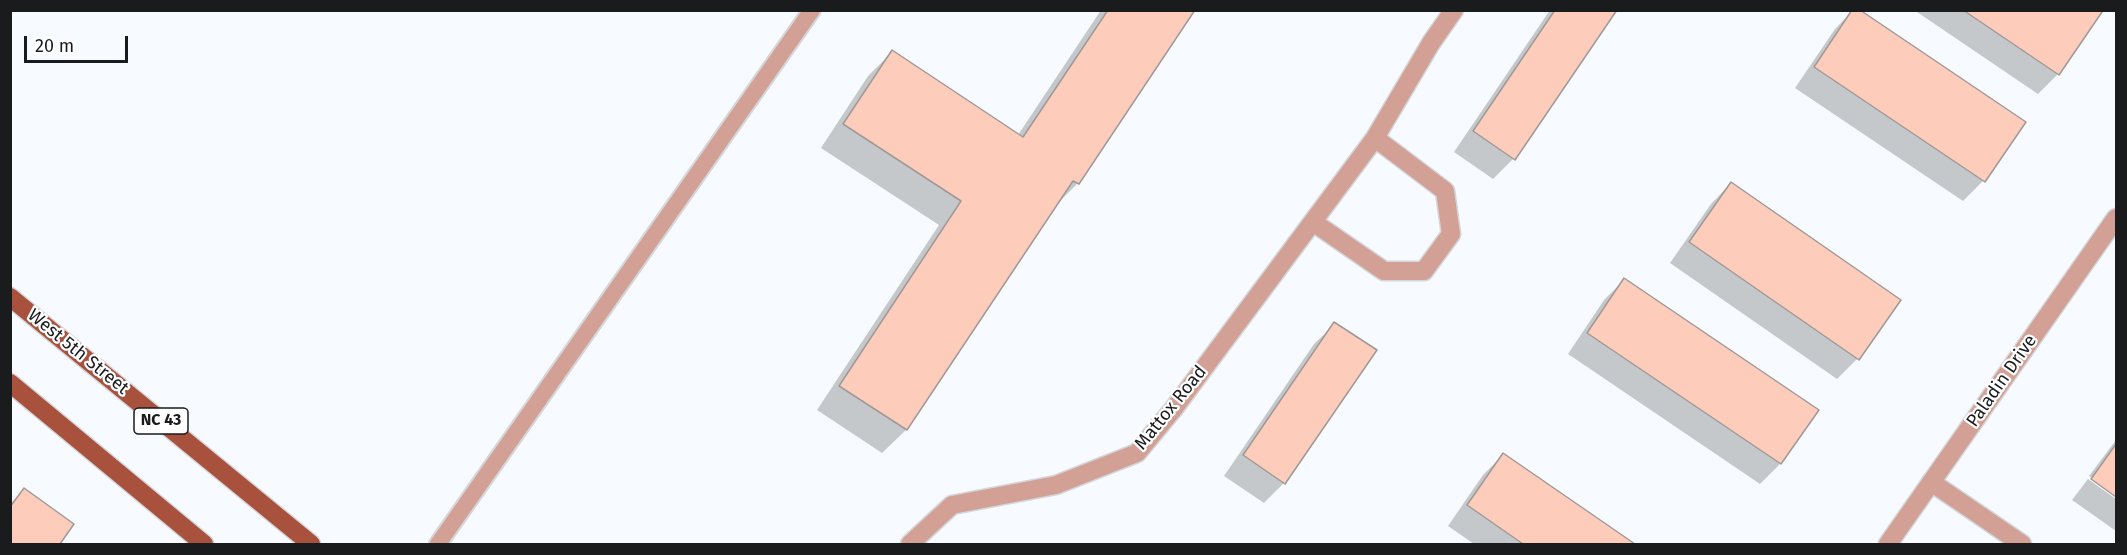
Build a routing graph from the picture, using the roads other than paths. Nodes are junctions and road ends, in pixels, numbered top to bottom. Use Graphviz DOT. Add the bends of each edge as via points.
graph roads {
  1 [pos="812,10"];
  2 [pos="1454,10"];
  3 [pos="1375,138"];
  4 [pos="2116,218"];
  5 [pos="1313,222"];
  6 [pos="10,297"];
  7 [pos="10,383"];
  8 [pos="1931,482"];
  9 [pos="204,544"];
  10 [pos="311,544"];
  11 [pos="438,544"];
  12 [pos="910,544"];
  13 [pos="1887,544"];
  14 [pos="2022,544"];
  1 -- 11 [label="lane"];
  2 -- 3 [label="street, Mattox Road"];
  3 -- 5 [label="street, Mattox Road"];
  3 -- 5 [label="street" via="1445,191 1451,234 1424,272 1384,272"];
  4 -- 8 [label="street, Paladin Drive"];
  5 -- 12 [label="street, Mattox Road" via="1137,453 1056,485 952,505"];
  6 -- 10 [label="main road, West 5th Street / NC 43"];
  7 -- 9 [label="main road"];
  8 -- 13 [label="street, Paladin Drive"];
  8 -- 14 [label="street"];
}
